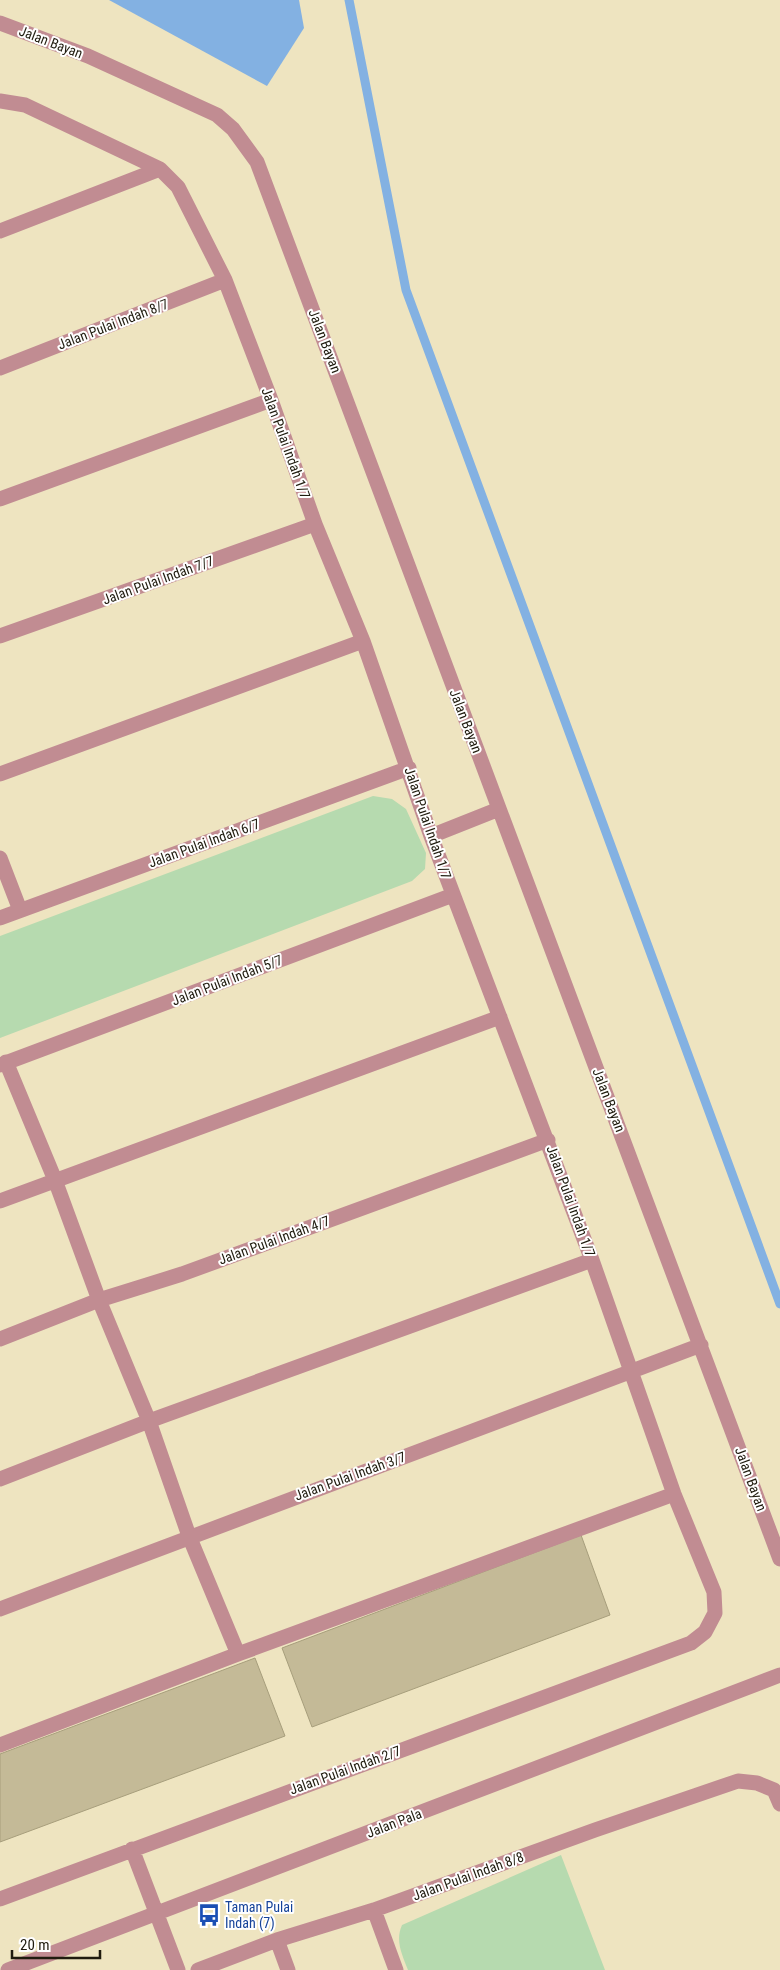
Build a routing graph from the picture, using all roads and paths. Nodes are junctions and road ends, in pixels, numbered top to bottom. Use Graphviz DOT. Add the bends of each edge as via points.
graph roads {
  1 [pos="0,23"];
  2 [pos="1,101"];
  3 [pos="160,169"];
  4 [pos="0,231"];
  5 [pos="225,280"];
  6 [pos="0,368"];
  7 [pos="271,400"];
  8 [pos="0,499"];
  9 [pos="315,524"];
  10 [pos="0,636"];
  11 [pos="363,641"];
  12 [pos="409,768"];
  13 [pos="0,774"];
  14 [pos="499,809"];
  15 [pos="431,836"];
  16 [pos="0,858"];
  17 [pos="453,895"];
  18 [pos="20,910"];
  19 [pos="0,918"];
  20 [pos="500,1017"];
  21 [pos="3,1064"];
  22 [pos="548,1140"];
  23 [pos="55,1180"];
  24 [pos="0,1201"];
  25 [pos="592,1260"];
  26 [pos="99,1300"];
  27 [pos="0,1339"];
  28 [pos="701,1345"];
  29 [pos="632,1372"];
  30 [pos="149,1421"];
  31 [pos="0,1478"];
  32 [pos="674,1494"];
  33 [pos="189,1536"];
  34 [pos="780,1558"];
  35 [pos="0,1609"];
  36 [pos="691,1643"];
  37 [pos="238,1654"];
  38 [pos="780,1675"];
  39 [pos="0,1745"];
  40 [pos="780,1804"];
  41 [pos="132,1849"];
  42 [pos="0,1899"];
  43 [pos="374,1910"];
  44 [pos="158,1914"];
  45 [pos="277,1940"];
  46 [pos="8,1970"];
  47 [pos="178,1970"];
  48 [pos="198,1970"];
  49 [pos="288,1970"];
  50 [pos="396,1970"];
  1 -- 14 [label="street, Jalan Bayan" via="88,56 217,116 233,129 257,162"];
  2 -- 3 [label="street, Jalan Pulai Indah 1/7" via="25,105"];
  3 -- 4 [label="street"];
  3 -- 5 [label="street, Jalan Pulai Indah 1/7" via="178,187"];
  5 -- 6 [label="street, Jalan Pulai Indah 8/7"];
  5 -- 7 [label="street, Jalan Pulai Indah 1/7"];
  7 -- 8 [label="street"];
  7 -- 9 [label="street, Jalan Pulai Indah 1/7"];
  9 -- 10 [label="street, Jalan Pulai Indah 7/7"];
  9 -- 11 [label="street, Jalan Pulai Indah 1/7"];
  11 -- 12 [label="street, Jalan Pulai Indah 1/7"];
  11 -- 13 [label="street"];
  12 -- 15 [label="street, Jalan Pulai Indah 1/7"];
  12 -- 18 [label="street, Jalan Pulai Indah 6/7"];
  14 -- 15 [label="street"];
  14 -- 28 [label="street, Jalan Bayan"];
  15 -- 17 [label="street, Jalan Pulai Indah 1/7"];
  16 -- 18 [label="street"];
  17 -- 20 [label="street, Jalan Pulai Indah 1/7"];
  17 -- 21 [label="street, Jalan Pulai Indah 5/7"];
  18 -- 19 [label="street, Jalan Pulai Indah 6/7"];
  20 -- 22 [label="street, Jalan Pulai Indah 1/7"];
  20 -- 23 [label="street"];
  21 -- 23 [label="street"];
  22 -- 25 [label="street, Jalan Pulai Indah 1/7"];
  22 -- 26 [label="street, Jalan Pulai Indah 4/7" via="182,1274"];
  23 -- 24 [label="street"];
  23 -- 26 [label="street"];
  25 -- 29 [label="street, Jalan Pulai Indah 1/7"];
  25 -- 30 [label="street"];
  26 -- 27 [label="street, Jalan Pulai Indah 4/7"];
  26 -- 30 [label="street"];
  28 -- 29 [label="street, Jalan Pulai Indah 3/7"];
  28 -- 34 [label="street, Jalan Bayan"];
  29 -- 32 [label="street, Jalan Pulai Indah 1/7"];
  29 -- 33 [label="street, Jalan Pulai Indah 3/7"];
  30 -- 31 [label="street"];
  30 -- 33 [label="street"];
  32 -- 36 [label="street, Jalan Pulai Indah 1/7" via="714,1592 715,1613 705,1632"];
  32 -- 37 [label="street"];
  33 -- 35 [label="street, Jalan Pulai Indah 3/7"];
  33 -- 37 [label="street"];
  36 -- 41 [label="street, Jalan Pulai Indah 2/7"];
  37 -- 39 [label="street"];
  38 -- 44 [label="street, Jalan Pala"];
  40 -- 43 [label="street, Jalan Pulai Indah 8/8" via="774,1790 757,1783 738,1781"];
  41 -- 42 [label="street, Jalan Pulai Indah 2/7"];
  41 -- 44 [label="street"];
  43 -- 45 [label="street, Jalan Pulai Indah 8/8"];
  43 -- 50 [label="street"];
  44 -- 46 [label="street, Jalan Pala"];
  44 -- 47 [label="street"];
  45 -- 48 [label="street, Jalan Pulai Indah 8/8"];
  45 -- 49 [label="street"];
}
